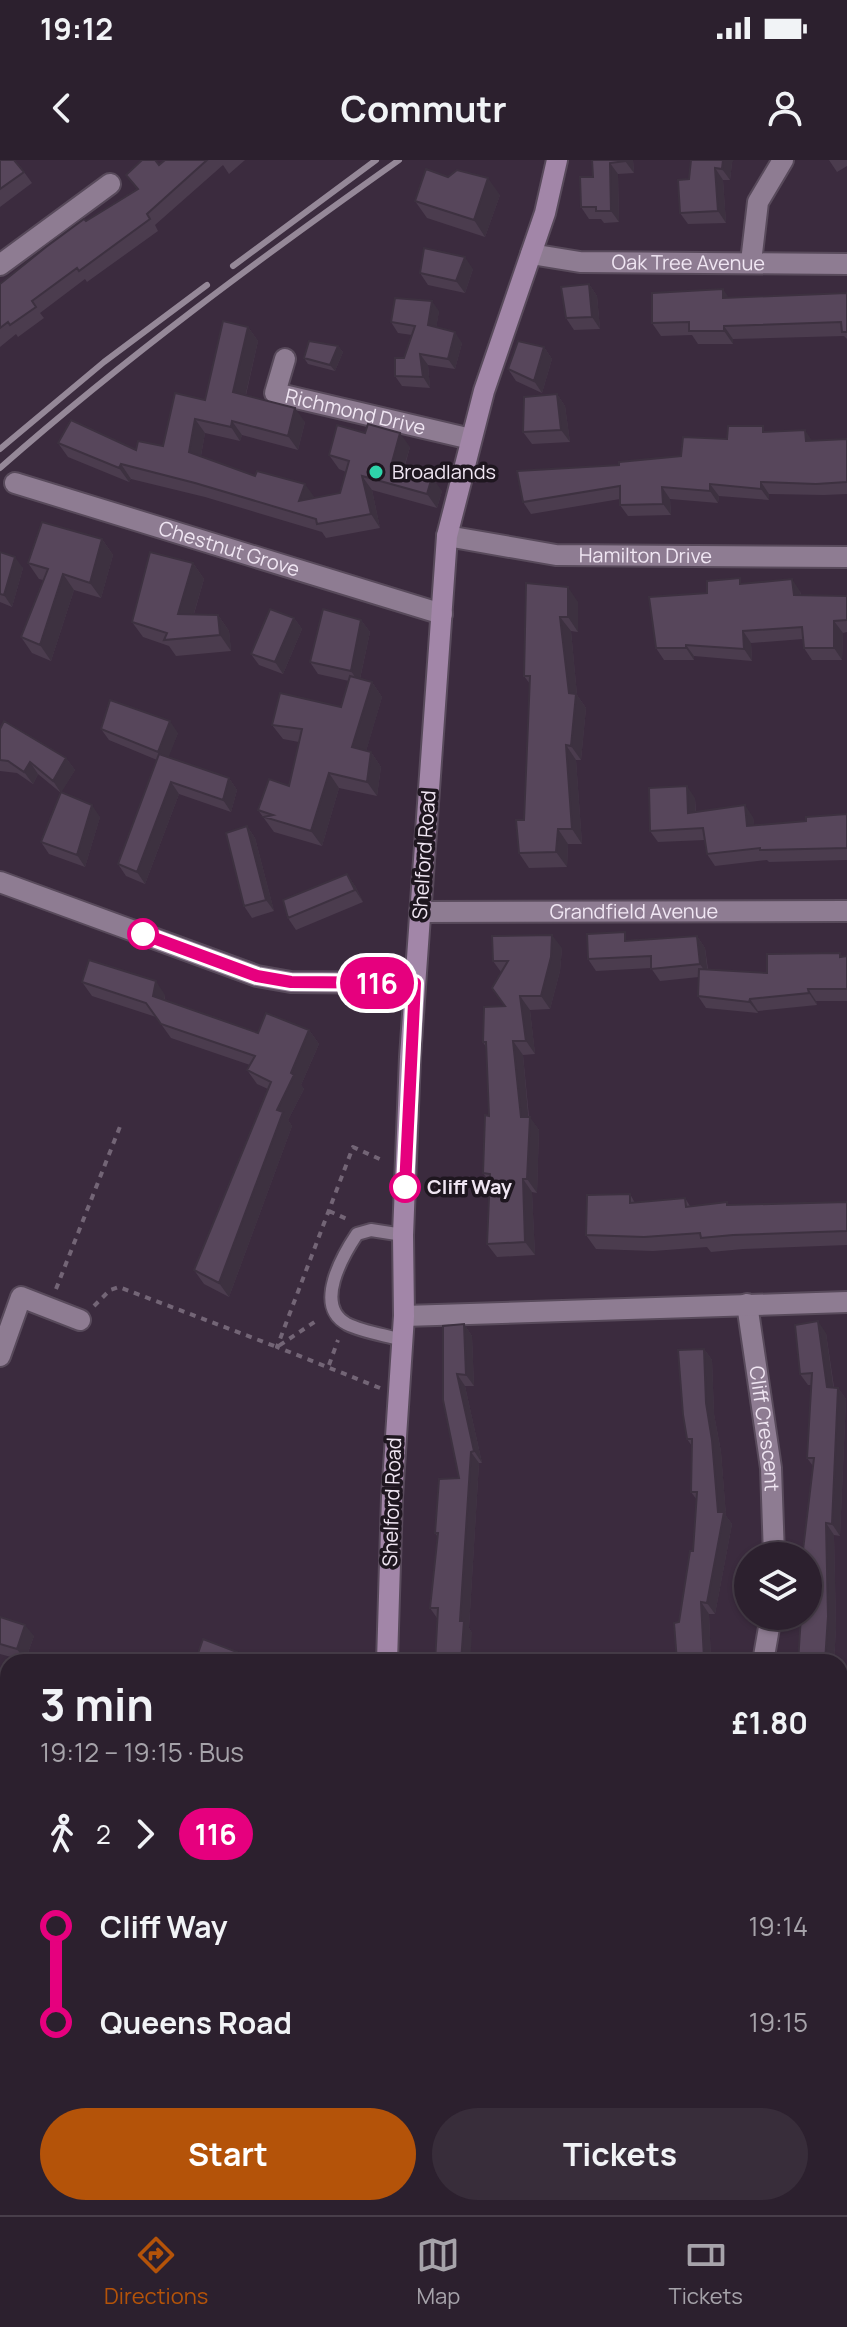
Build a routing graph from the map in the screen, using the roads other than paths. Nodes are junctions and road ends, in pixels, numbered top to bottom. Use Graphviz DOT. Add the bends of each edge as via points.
graph roads {
  1 [pos="557,160"];
  2 [pos="783,160"];
  3 [pos="110,184"];
  4 [pos="531,254"];
  5 [pos="751,262"];
  6 [pos="847,264"];
  7 [pos="0,265"];
  8 [pos="285,359"];
  9 [pos="471,439"];
  10 [pos="15,483"];
  11 [pos="447,536"];
  12 [pos="847,557"];
  13 [pos="442,614"];
  14 [pos="0,882"];
  15 [pos="847,911"];
  16 [pos="420,912"];
  17 [pos="415,983"];
  18 [pos="403,1235"];
  19 [pos="847,1302"];
  20 [pos="747,1304"];
  21 [pos="404,1316"];
  22 [pos="80,1320"];
  23 [pos="402,1340"];
  24 [pos="0,1356"];
  25 [pos="774,1542"];
  26 [pos="769,1630"];
  27 [pos="387,1654"];
  28 [pos="764,1654"];
  1 -- 4 [label="street, Shelford Road"];
  2 -- 5 [label="street" via="758,202"];
  3 -- 7 [label="street"];
  4 -- 5 [label="street, Oak Tree Avenue" via="580,262"];
  4 -- 9 [label="street, Shelford Road"];
  5 -- 6 [label="street, Oak Tree Avenue"];
  8 -- 9 [label="street, Richmond Drive" via="275,393"];
  9 -- 11 [label="street, Shelford Road"];
  10 -- 13 [label="street, Chestnut Grove"];
  11 -- 12 [label="street, Hamilton Drive" via="556,555"];
  11 -- 13 [label="street, Shelford Road"];
  13 -- 16 [label="street, Shelford Road"];
  14 -- 17 [label="street" via="257,976 291,982"];
  15 -- 16 [label="street, Grandfield Avenue"];
  16 -- 17 [label="street, Shelford Road"];
  17 -- 18 [label="street, Shelford Road"];
  18 -- 21 [label="street, Shelford Road"];
  18 -- 23 [label="lane" via="371,1230 357,1234 330,1297 345,1323"];
  19 -- 20 [label="street"];
  20 -- 21 [label="street"];
  20 -- 25 [label="street, Cliff Crescent" via="771,1468"];
  21 -- 23 [label="street, Shelford Road"];
  22 -- 24 [label="street" via="21,1297"];
  23 -- 27 [label="street, Shelford Road"];
  26 -- 28 [label="street"];
}
